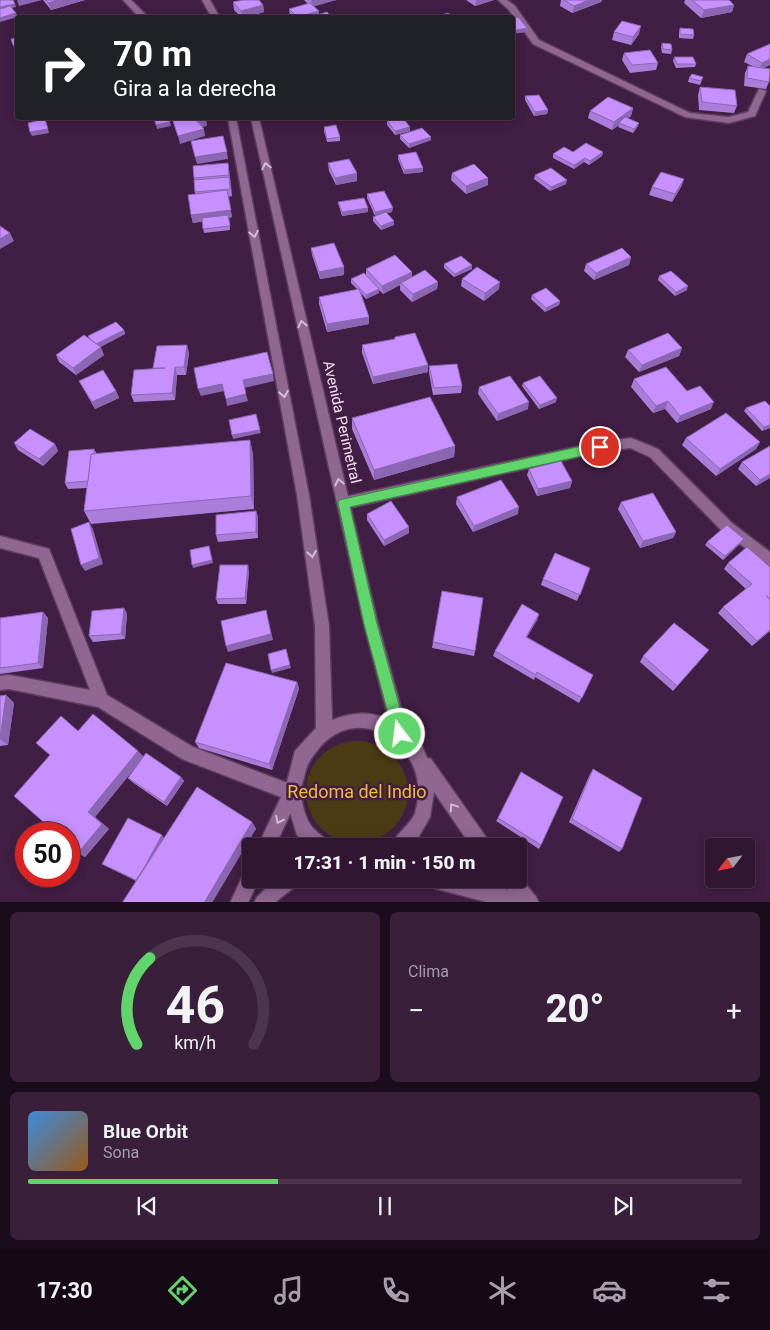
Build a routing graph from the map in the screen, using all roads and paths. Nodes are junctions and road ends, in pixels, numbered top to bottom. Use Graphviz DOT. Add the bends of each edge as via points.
graph roads {
  1 [pos="127,0"];
  2 [pos="206,0"];
  3 [pos="502,0"];
  4 [pos="142,15"];
  5 [pos="214,15"];
  6 [pos="762,91"];
  7 [pos="232,120"];
  8 [pos="255,120"];
  9 [pos="344,503"];
  10 [pos="0,542"];
  11 [pos="770,560"];
  12 [pos="0,683"];
  13 [pos="101,700"];
  14 [pos="324,731"];
  15 [pos="400,734"];
  16 [pos="416,752"];
  17 [pos="292,794"];
  18 [pos="270,838"];
  19 [pos="313,838"];
  20 [pos="408,838"];
  21 [pos="476,838"];
  22 [pos="246,888"];
  23 [pos="277,888"];
  24 [pos="469,888"];
  25 [pos="518,888"];
  26 [pos="239,902"];
  27 [pos="263,902"];
  28 [pos="524,902"];
  29 [pos="530,902"];
  1 -- 4 [label="main road"];
  2 -- 5 [label="main road"];
  3 -- 6 [label="main road" via="512,8 536,42 688,115 729,120 752,114"];
  7 -- 14 [label="main road, one-way" via="303,495 322,626"];
  9 -- 8 [label="main road, Avenida Perimetral, one-way"];
  9 -- 11 [label="main road" via="631,443 654,453 727,527"];
  9 -- 15 [label="main road, Avenida Perimetral"];
  10 -- 13 [label="main road" via="44,553"];
  12 -- 13 [label="main road"];
  13 -- 17 [label="main road" via="188,753"];
  14 -- 15 [label="main road" via="350,721 376,722"];
  14 -- 17 [label="main road" via="301,758"];
  15 -- 16 [label="main road"];
  16 -- 20 [label="main road" via="425,772 426,795 422,817"];
  21 -- 16 [label="main road, one-way"];
  17 -- 18 [label="main road, one-way"];
  17 -- 19 [label="main road" via="303,829"];
  22 -- 26 [label="main road"];
  23 -- 27 [label="main road"];
  24 -- 28 [label="main road"];
  25 -- 29 [label="main road"];
}
